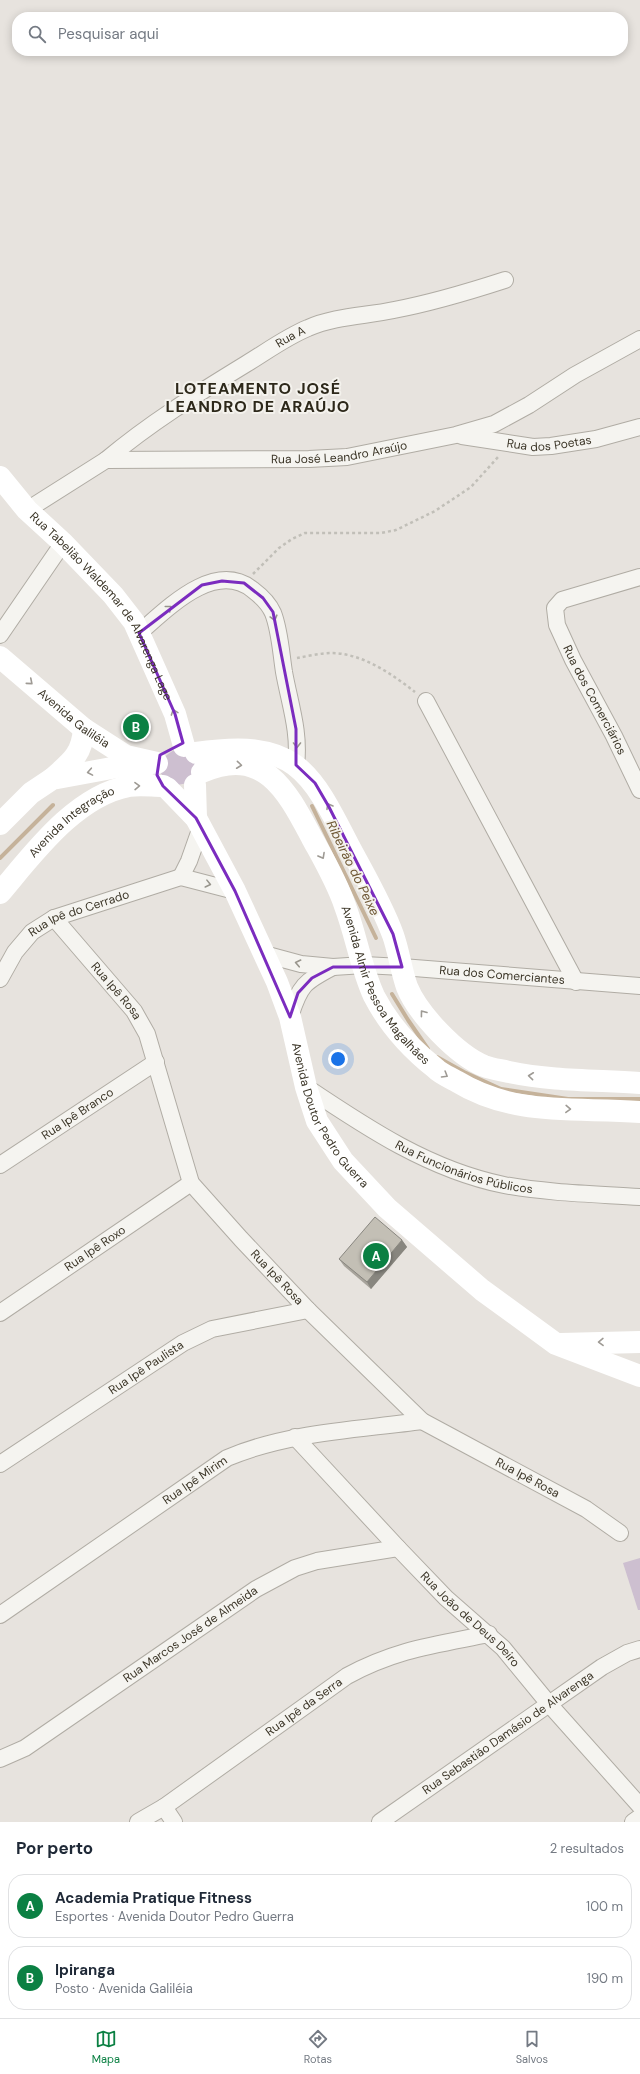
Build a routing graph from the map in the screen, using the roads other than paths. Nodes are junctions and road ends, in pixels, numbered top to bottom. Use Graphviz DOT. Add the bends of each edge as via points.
graph roads {
  1 [pos="505,280"];
  2 [pos="640,339"];
  3 [pos="640,427"];
  4 [pos="456,435"];
  5 [pos="106,460"];
  6 [pos="0,477"];
  7 [pos="27,510"];
  8 [pos="63,543"];
  9 [pos="640,577"];
  10 [pos="139,633"];
  11 [pos="0,635"];
  12 [pos="0,657"];
  13 [pos="426,701"];
  14 [pos="84,729"];
  15 [pos="194,764"];
  16 [pos="296,765"];
  17 [pos="161,776"];
  18 [pos="52,779"];
  19 [pos="640,790"];
  20 [pos="199,822"];
  21 [pos="0,824"];
  22 [pos="181,878"];
  23 [pos="235,890"];
  24 [pos="0,893"];
  25 [pos="54,918"];
  26 [pos="264,954"];
  27 [pos="364,965"];
  28 [pos="402,966"];
  29 [pos="333,967"];
  30 [pos="0,979"];
  31 [pos="576,982"];
  32 [pos="640,986"];
  33 [pos="290,1017"];
  34 [pos="156,1062"];
  35 [pos="640,1083"];
  36 [pos="306,1087"];
  37 [pos="640,1112"];
  38 [pos="0,1165"];
  39 [pos="191,1183"];
  40 [pos="640,1197"];
  41 [pos="308,1310"];
  42 [pos="0,1313"];
  43 [pos="633,1342"];
  44 [pos="556,1344"];
  45 [pos="615,1366"];
  46 [pos="640,1376"];
  47 [pos="422,1421"];
  48 [pos="295,1437"];
  49 [pos="0,1464"];
  50 [pos="620,1533"];
  51 [pos="398,1548"];
  52 [pos="0,1615"];
  53 [pos="489,1634"];
  54 [pos="640,1649"];
  55 [pos="549,1704"];
  56 [pos="0,1759"];
  57 [pos="164,1806"];
  58 [pos="640,1806"];
  59 [pos="640,1817"];
  60 [pos="138,1822"];
  61 [pos="174,1822"];
  62 [pos="380,1822"];
  63 [pos="633,1822"];
  1 -- 5 [label="street, Rua A" via="455,296 308,327 178,405 134,436"];
  2 -- 4 [label="street, Rua José Leandro Araújo" via="494,424"];
  3 -- 4 [label="street, Rua dos Poetas" via="596,439 533,447"];
  4 -- 5 [label="street, Rua José Leandro Araújo" via="347,457"];
  5 -- 7 [label="street"];
  6 -- 7 [label="street, Rua Tabelião Waldemar de Alvarenga Lage"];
  7 -- 8 [label="street, Rua Tabelião Waldemar de Alvarenga Lage"];
  8 -- 10 [label="street, Rua Tabelião Waldemar de Alvarenga Lage" via="113,595 134,622"];
  8 -- 11 [label="street"];
  9 -- 19 [label="street, Rua dos Comerciários" via="562,600 555,608 557,625 573,660"];
  15 -- 10 [label="street, Rua Tabelião Waldemar de Alvarenga Lage, one-way"];
  10 -- 16 [label="street, one-way" via="183,596 202,585 222,581 244,583 263,598 273,612 298,746"];
  12 -- 14 [label="street, Avenida Galiléia, one-way"];
  13 -- 31 [label="street"];
  14 -- 17 [label="street, Avenida Galiléia"];
  14 -- 18 [label="street" via="79,753"];
  15 -- 16 [label="street, Avenida Almir Pessoa Magalhães" via="236,748 261,750"];
  15 -- 17 [label="street" via="182,792"];
  15 -- 17 [label="street" via="175,746 160,755"];
  15 -- 20 [label="street, Avenida Doutor Pedro Guerra"];
  15 -- 27 [label="street, Avenida Almir Pessoa Magalhães, one-way" via="215,767 234,764 253,766 270,776 289,796 342,898"];
  28 -- 16 [label="street, Avenida Almir Pessoa Magalhães, one-way" via="393,934 329,807 315,783"];
  17 -- 18 [label="street, one-way" via="128,765"];
  17 -- 20 [label="street, Avenida Doutor Pedro Guerra"];
  24 -- 17 [label="street, Avenida Integração, one-way" via="50,834 84,806 109,793"];
  18 -- 21 [label="street" via="31,793"];
  20 -- 22 [label="street" via="189,861"];
  20 -- 23 [label="street, Avenida Doutor Pedro Guerra"];
  22 -- 23 [label="street, one-way"];
  22 -- 25 [label="street, Rua Ipê do Cerrado"];
  23 -- 26 [label="street, Avenida Doutor Pedro Guerra"];
  25 -- 30 [label="street, Rua Ipê do Cerrado" via="32,932 15,952"];
  25 -- 34 [label="street, Rua Ipê Rosa" via="134,1011 147,1034"];
  29 -- 26 [label="street, one-way" via="301,964"];
  26 -- 33 [label="street, Avenida Doutor Pedro Guerra"];
  27 -- 28 [label="street, Rua dos Comerciantes"];
  27 -- 29 [label="street, Rua dos Comerciantes"];
  27 -- 37 [label="street, Avenida Almir Pessoa Magalhães, one-way" via="374,996 407,1042 436,1069 472,1091 502,1102 535,1108"];
  28 -- 31 [label="street, Rua dos Comerciantes"];
  35 -- 28 [label="street, Avenida Almir Pessoa Magalhães, one-way" via="524,1075 484,1066 463,1053 422,1013 407,987"];
  29 -- 33 [label="street" via="312,978 298,993"];
  31 -- 32 [label="street, Rua dos Comerciantes"];
  33 -- 36 [label="street, Avenida Doutor Pedro Guerra"];
  34 -- 38 [label="street, Rua Ipê Branco"];
  34 -- 39 [label="street, Rua Ipê Rosa"];
  36 -- 40 [label="street, Rua Funcionários Públicos" via="401,1147 454,1170 503,1184 562,1192"];
  36 -- 44 [label="street, Avenida Doutor Pedro Guerra" via="317,1121 343,1161 388,1208 482,1290"];
  39 -- 41 [label="street, Rua Ipê Rosa"];
  39 -- 42 [label="street, Rua Ipê Roxo"];
  41 -- 47 [label="street, Rua Ipê Rosa"];
  41 -- 49 [label="street, Rua Ipê Paulista" via="212,1329 189,1340"];
  43 -- 44 [label="street, one-way"];
  43 -- 45 [label="street" via="617,1357"];
  44 -- 45 [label="street, Avenida Doutor Pedro Guerra"];
  45 -- 46 [label="street, Avenida Doutor Pedro Guerra"];
  47 -- 48 [label="street, Rua Ipê Mirim"];
  47 -- 50 [label="street, Rua Ipê Rosa" via="586,1509"];
  48 -- 51 [label="street, Rua João de Deus Deiro"];
  48 -- 52 [label="street, Rua Ipê Mirim" via="253,1447 227,1458"];
  51 -- 53 [label="street, Rua João de Deus Deiro" via="446,1598"];
  51 -- 56 [label="street, Rua Marcos José de Almeida" via="317,1561 295,1568 256,1589 25,1748"];
  53 -- 55 [label="street, Rua João de Deus Deiro" via="504,1648"];
  53 -- 57 [label="street, Rua Ipê da Serra" via="411,1649 368,1665 348,1676"];
  54 -- 55 [label="street, Rua Sebastião Damásio de Alvarenga" via="627,1653 602,1668"];
  55 -- 58 [label="street, Rua João de Deus Deiro"];
  55 -- 62 [label="street, Rua Sebastião Damásio de Alvarenga"];
  57 -- 60 [label="street, Rua Ipê da Serra"];
  57 -- 61 [label="street"];
  59 -- 63 [label="street"];
}
